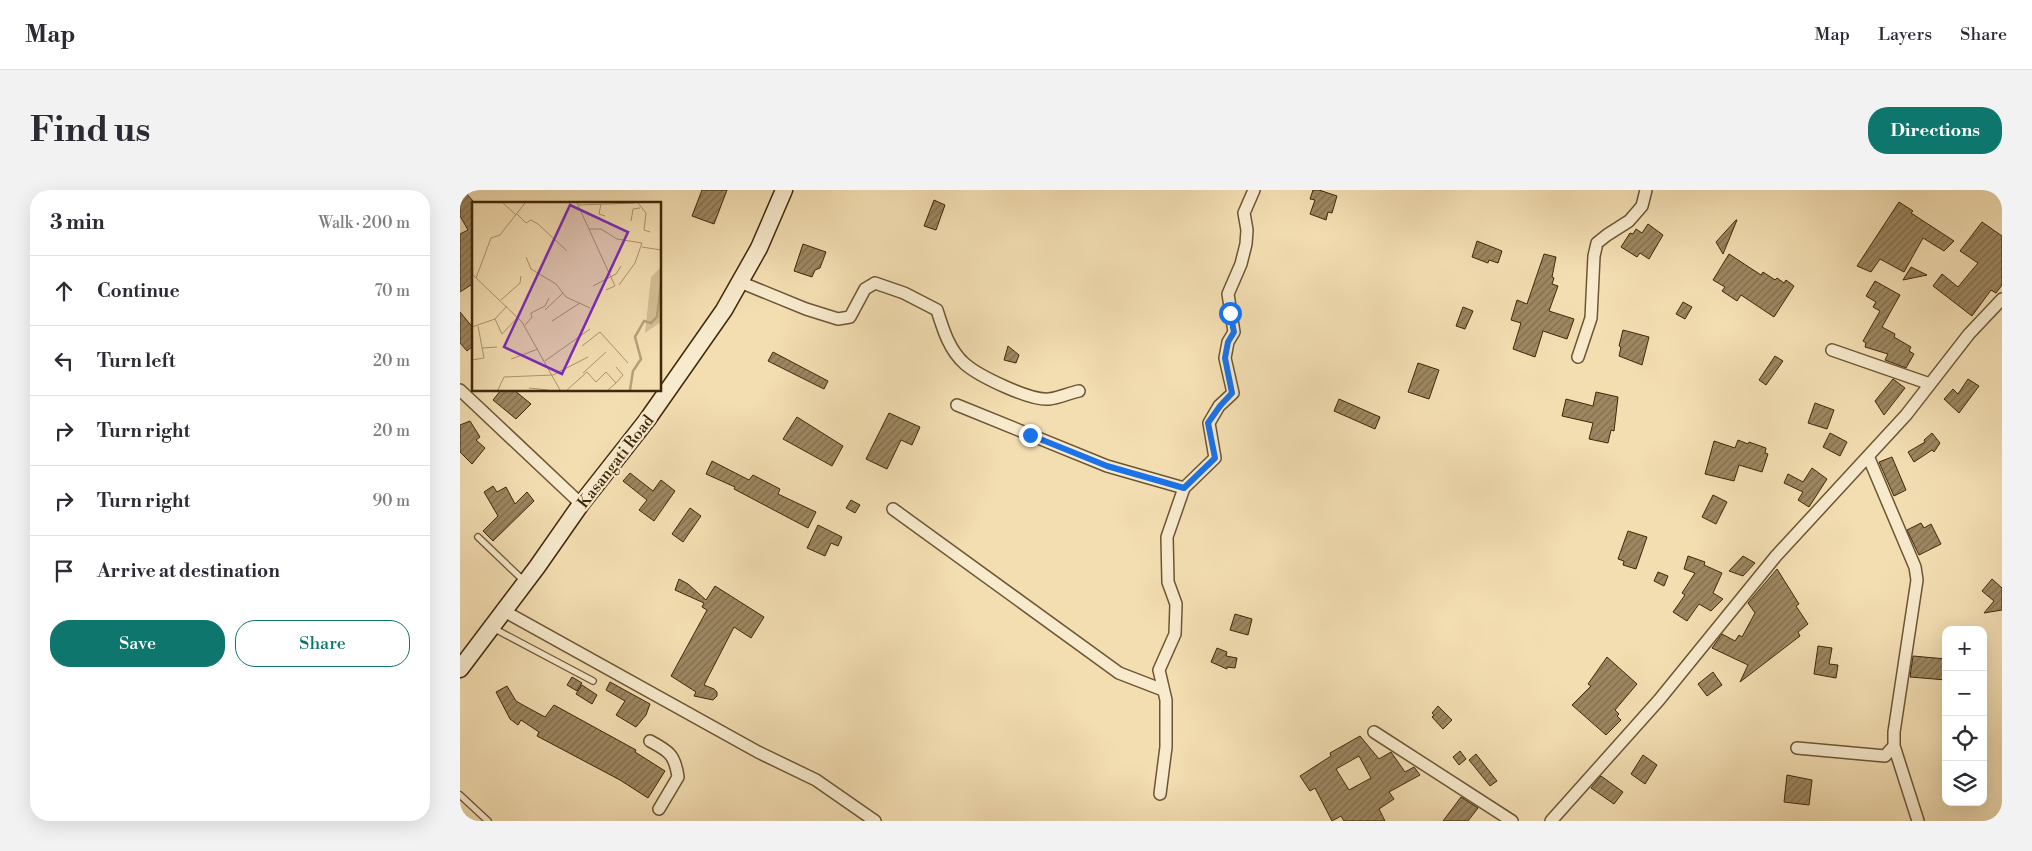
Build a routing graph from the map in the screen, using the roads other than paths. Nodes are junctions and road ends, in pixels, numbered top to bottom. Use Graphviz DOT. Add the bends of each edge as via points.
graph roads {
  1 [pos="784,190"];
  2 [pos="1254,190"];
  3 [pos="1646,190"];
  4 [pos="740,282"];
  5 [pos="2002,300"];
  6 [pos="1832,350"];
  7 [pos="1578,357"];
  8 [pos="1930,384"];
  9 [pos="460,390"];
  10 [pos="1079,390"];
  11 [pos="957,405"];
  12 [pos="1868,456"];
  13 [pos="1184,488"];
  14 [pos="581,504"];
  15 [pos="893,509"];
  16 [pos="478,537"];
  17 [pos="525,583"];
  18 [pos="504,611"];
  19 [pos="491,627"];
  20 [pos="460,669"];
  21 [pos="593,681"];
  22 [pos="1163,690"];
  23 [pos="1374,732"];
  24 [pos="650,741"];
  25 [pos="1894,746"];
  26 [pos="1797,748"];
  27 [pos="1160,794"];
  28 [pos="460,795"];
  29 [pos="659,808"];
  30 [pos="488,821"];
  31 [pos="875,821"];
  32 [pos="1512,821"];
  33 [pos="1551,821"];
  34 [pos="1918,821"];
  1 -- 4 [label="street, Kasangati Road"];
  2 -- 13 [label="street" via="1244,214 1247,230 1241,264 1228,294 1234,332 1225,358 1232,393 1208,423 1215,458"];
  3 -- 7 [label="street" via="1642,206 1629,220 1597,243 1591,318"];
  4 -- 10 [label="street" via="838,319 850,317 865,289 875,283 937,310 947,340 965,364 1021,395 1048,399"];
  4 -- 14 [label="street, Kasangati Road" via="647,420"];
  5 -- 8 [label="street" via="1969,334"];
  6 -- 8 [label="street"];
  8 -- 12 [label="street"];
  9 -- 14 [label="street"];
  11 -- 13 [label="street" via="1107,466"];
  12 -- 25 [label="street" via="1915,567 1917,580"];
  12 -- 33 [label="street" via="1776,556 1659,700"];
  13 -- 22 [label="street" via="1167,537 1168,582 1176,604 1175,634 1159,670"];
  14 -- 17 [label="street, Kasangati Road"];
  15 -- 22 [label="street" via="1119,673"];
  16 -- 17 [label="lane"];
  17 -- 18 [label="street, Kasangati Road"];
  18 -- 19 [label="street, Kasangati Road"];
  18 -- 31 [label="street" via="758,752 816,780"];
  19 -- 20 [label="street, Kasangati Road"];
  19 -- 21 [label="lane"];
  22 -- 27 [label="street" via="1166,747"];
  23 -- 32 [label="street"];
  24 -- 29 [label="street" via="668,751 676,763 678,777"];
  25 -- 26 [label="street" via="1885,756"];
  25 -- 34 [label="street"];
  28 -- 30 [label="lane"];
}
